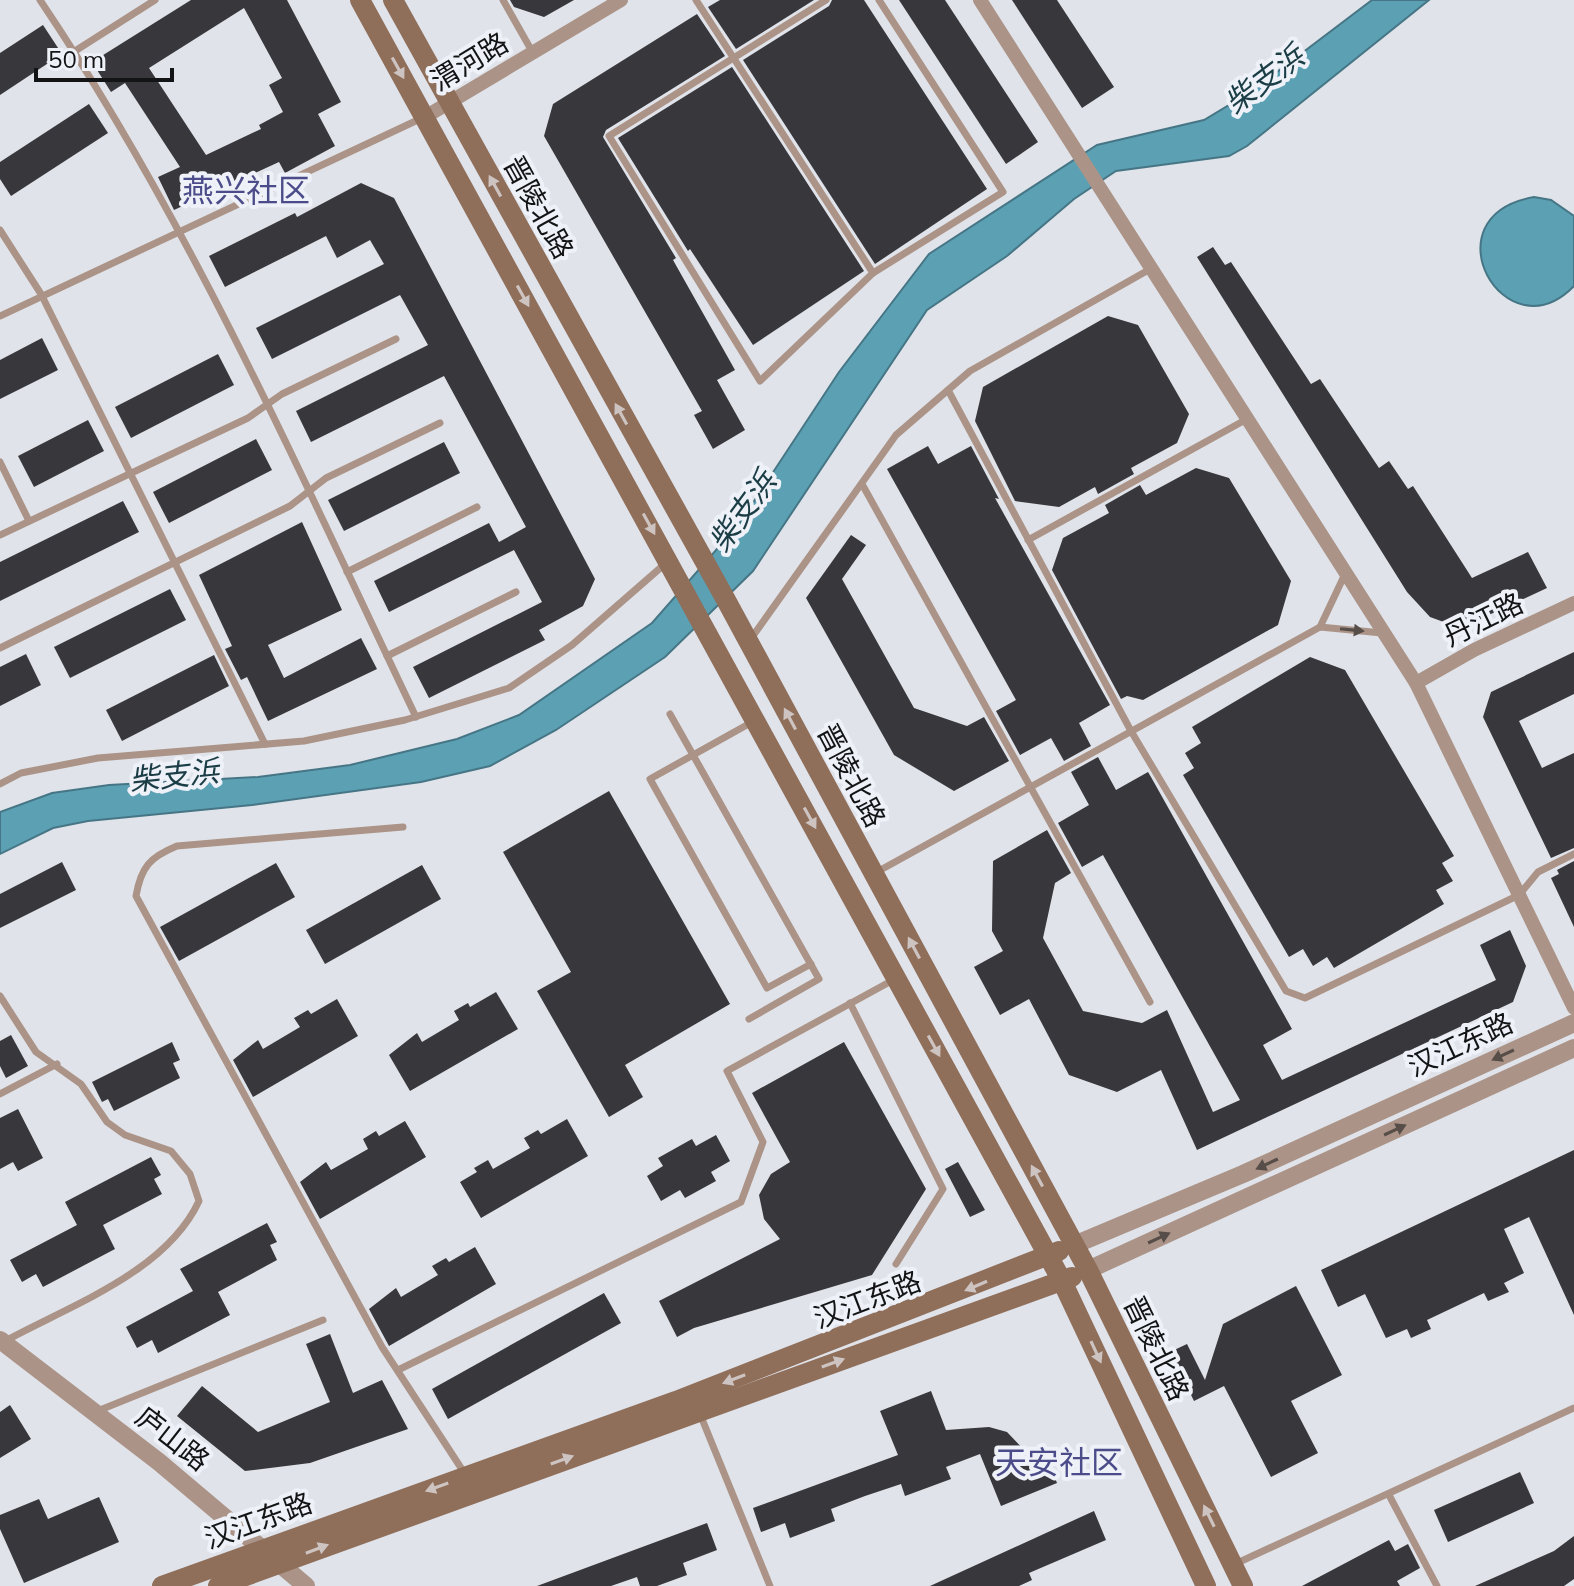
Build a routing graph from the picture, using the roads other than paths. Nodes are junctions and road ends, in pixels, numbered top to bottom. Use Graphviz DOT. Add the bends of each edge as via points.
graph roads {
  1 [pos="40,0"];
  2 [pos="155,0"];
  3 [pos="360,0"];
  4 [pos="393,0"];
  5 [pos="503,0"];
  6 [pos="621,0"];
  7 [pos="696,0"];
  8 [pos="826,0"];
  9 [pos="879,0"];
  10 [pos="980,0"];
  11 [pos="75,51"];
  12 [pos="533,53"];
  13 [pos="734,58"];
  14 [pos="450,103"];
  15 [pos="425,117"];
  16 [pos="0,230"];
  17 [pos="180,231"];
  18 [pos="1152,268"];
  19 [pos="873,273"];
  20 [pos="41,294"];
  21 [pos="0,316"];
  22 [pos="396,339"];
  23 [pos="948,390"];
  24 [pos="266,405"];
  25 [pos="1248,419"];
  26 [pos="440,423"];
  27 [pos="0,462"];
  28 [pos="130,473"];
  29 [pos="862,484"];
  30 [pos="308,491"];
  31 [pos="477,507"];
  32 [pos="29,521"];
  33 [pos="0,535"];
  34 [pos="1028,540"];
  35 [pos="669,560"];
  36 [pos="175,562"];
  37 [pos="347,572"];
  38 [pos="1346,572"];
  39 [pos="516,592"];
  40 [pos="1574,603"];
  41 [pos="1320,627"];
  42 [pos="1385,633"];
  43 [pos="749,641"];
  44 [pos="0,648"];
  45 [pos="387,656"];
  46 [pos="1416,683"];
  47 [pos="670,714"];
  48 [pos="416,717"];
  49 [pos="756,719"];
  50 [pos="1131,731"];
  51 [pos="265,744"];
  52 [pos="693,755"];
  53 [pos="0,784"];
  54 [pos="1030,787"];
  55 [pos="403,827"];
  56 [pos="1574,854"];
  57 [pos="874,873"];
  58 [pos="1519,895"];
  59 [pos="811,964"];
  60 [pos="897,978"];
  61 [pos="0,996"];
  62 [pos="1150,1002"];
  63 [pos="850,1003"];
  64 [pos="1574,1008"];
  65 [pos="749,1019"];
  66 [pos="1574,1023"];
  67 [pos="1574,1048"];
  68 [pos="57,1064"];
  69 [pos="0,1094"];
  70 [pos="1074,1245"];
  71 [pos="1049,1256"];
  72 [pos="896,1264"];
  73 [pos="1088,1270"];
  74 [pos="1062,1281"];
  75 [pos="323,1320"];
  76 [pos="1,1341"];
  77 [pos="398,1370"];
  78 [pos="1574,1408"];
  79 [pos="699,1411"];
  80 [pos="94,1412"];
  81 [pos="467,1476"];
  82 [pos="1389,1495"];
  83 [pos="263,1547"];
  84 [pos="282,1563"];
  85 [pos="1233,1565"];
  86 [pos="162,1586"];
  87 [pos="218,1586"];
  88 [pos="306,1586"];
  89 [pos="770,1586"];
  90 [pos="1206,1586"];
  91 [pos="1243,1586"];
  92 [pos="1437,1586"];
  1 -- 11 [label="lane"];
  2 -- 11 [label="lane"];
  3 -- 15 [label="main road, 晋陵北路, one-way"];
  4 -- 14 [label="main road, 晋陵北路"];
  5 -- 12 [label="lane"];
  6 -- 12 [label="street, 渭河路"];
  7 -- 13 [label="lane"];
  8 -- 13 [label="lane"];
  9 -- 19 [label="lane" via="1003,192"];
  10 -- 18 [label="street"];
  11 -- 17 [label="lane"];
  12 -- 14 [label="street, 渭河路"];
  13 -- 19 [label="lane"];
  13 -- 19 [label="lane" via="609,136 760,381"];
  14 -- 15 [label="street, 渭河路"];
  43 -- 14 [label="main road, 晋陵北路, one-way"];
  15 -- 17 [label="lane"];
  15 -- 35 [label="main road, 晋陵北路, one-way"];
  16 -- 20 [label="lane"];
  17 -- 20 [label="lane"];
  17 -- 24 [label="lane"];
  18 -- 23 [label="lane" via="970,371"];
  18 -- 25 [label="street"];
  20 -- 21 [label="lane"];
  20 -- 28 [label="lane"];
  22 -- 24 [label="lane"];
  23 -- 29 [label="lane" via="896,435"];
  23 -- 34 [label="lane"];
  24 -- 28 [label="lane"];
  24 -- 30 [label="lane"];
  25 -- 34 [label="lane"];
  25 -- 38 [label="street"];
  26 -- 30 [label="lane"];
  27 -- 32 [label="lane"];
  28 -- 32 [label="lane"];
  28 -- 36 [label="lane"];
  29 -- 43 [label="lane"];
  29 -- 54 [label="lane"];
  30 -- 36 [label="lane" via="290,506"];
  30 -- 37 [label="lane"];
  31 -- 37 [label="lane"];
  32 -- 33 [label="lane"];
  34 -- 50 [label="lane"];
  35 -- 48 [label="lane" via="572,645 509,688"];
  35 -- 49 [label="main road, 晋陵北路"];
  36 -- 44 [label="lane"];
  36 -- 51 [label="lane"];
  37 -- 45 [label="lane"];
  38 -- 41 [label="lane"];
  38 -- 42 [label="street"];
  39 -- 45 [label="lane"];
  40 -- 46 [label="street, 丹江路"];
  41 -- 42 [label="lane, one-way"];
  41 -- 50 [label="lane"];
  42 -- 46 [label="street"];
  57 -- 43 [label="main road, 晋陵北路, one-way"];
  45 -- 48 [label="lane"];
  46 -- 58 [label="street"];
  47 -- 52 [label="lane"];
  48 -- 51 [label="lane"];
  49 -- 52 [label="lane"];
  49 -- 60 [label="main road, 晋陵北路, one-way"];
  50 -- 54 [label="lane"];
  50 -- 58 [label="lane" via="1286,991 1305,998"];
  51 -- 53 [label="lane" via="98,758 21,773"];
  52 -- 59 [label="lane"];
  52 -- 59 [label="lane" via="650,779 767,988"];
  54 -- 57 [label="lane"];
  54 -- 62 [label="lane"];
  55 -- 77 [label="lane" via="177,846 154,855 140,873 136,896"];
  56 -- 58 [label="lane" via="1538,872"];
  70 -- 57 [label="main road, 晋陵北路, one-way"];
  58 -- 64 [label="street"];
  59 -- 65 [label="lane" via="819,979"];
  60 -- 63 [label="lane"];
  60 -- 71 [label="main road, 晋陵北路, one-way"];
  61 -- 68 [label="lane" via="36,1052"];
  63 -- 72 [label="lane" via="943,1189"];
  63 -- 77 [label="lane" via="727,1071 763,1142 741,1202"];
  66 -- 70 [label="street, 汉江东路, one-way"];
  73 -- 67 [label="street, 汉江东路, one-way"];
  68 -- 69 [label="lane"];
  68 -- 76 [label="lane" via="81,1084 107,1122 125,1135 171,1151 190,1174 199,1201 188,1225 166,1249"];
  70 -- 71 [label="main road, 汉江东路"];
  70 -- 73 [label="main road, 晋陵北路"];
  71 -- 74 [label="main road, 晋陵北路"];
  71 -- 81 [label="main road, 汉江东路, one-way"];
  73 -- 74 [label="main road, 汉江东路"];
  85 -- 73 [label="main road, 晋陵北路, one-way"];
  79 -- 74 [label="main road, 汉江东路, one-way"];
  74 -- 90 [label="main road, 晋陵北路, one-way"];
  75 -- 80 [label="lane"];
  76 -- 80 [label="street, 庐山路"];
  77 -- 81 [label="lane"];
  78 -- 82 [label="lane"];
  84 -- 79 [label="main road, 汉江东路, one-way"];
  79 -- 89 [label="lane"];
  80 -- 83 [label="street, 庐山路"];
  81 -- 83 [label="main road, 汉江东路, one-way"];
  82 -- 85 [label="lane"];
  82 -- 92 [label="lane"];
  83 -- 84 [label="street, 庐山路"];
  83 -- 86 [label="main road, 汉江东路"];
  84 -- 87 [label="main road, 汉江东路"];
  84 -- 88 [label="street, 庐山路"];
  85 -- 91 [label="main road, 晋陵北路"];
}
